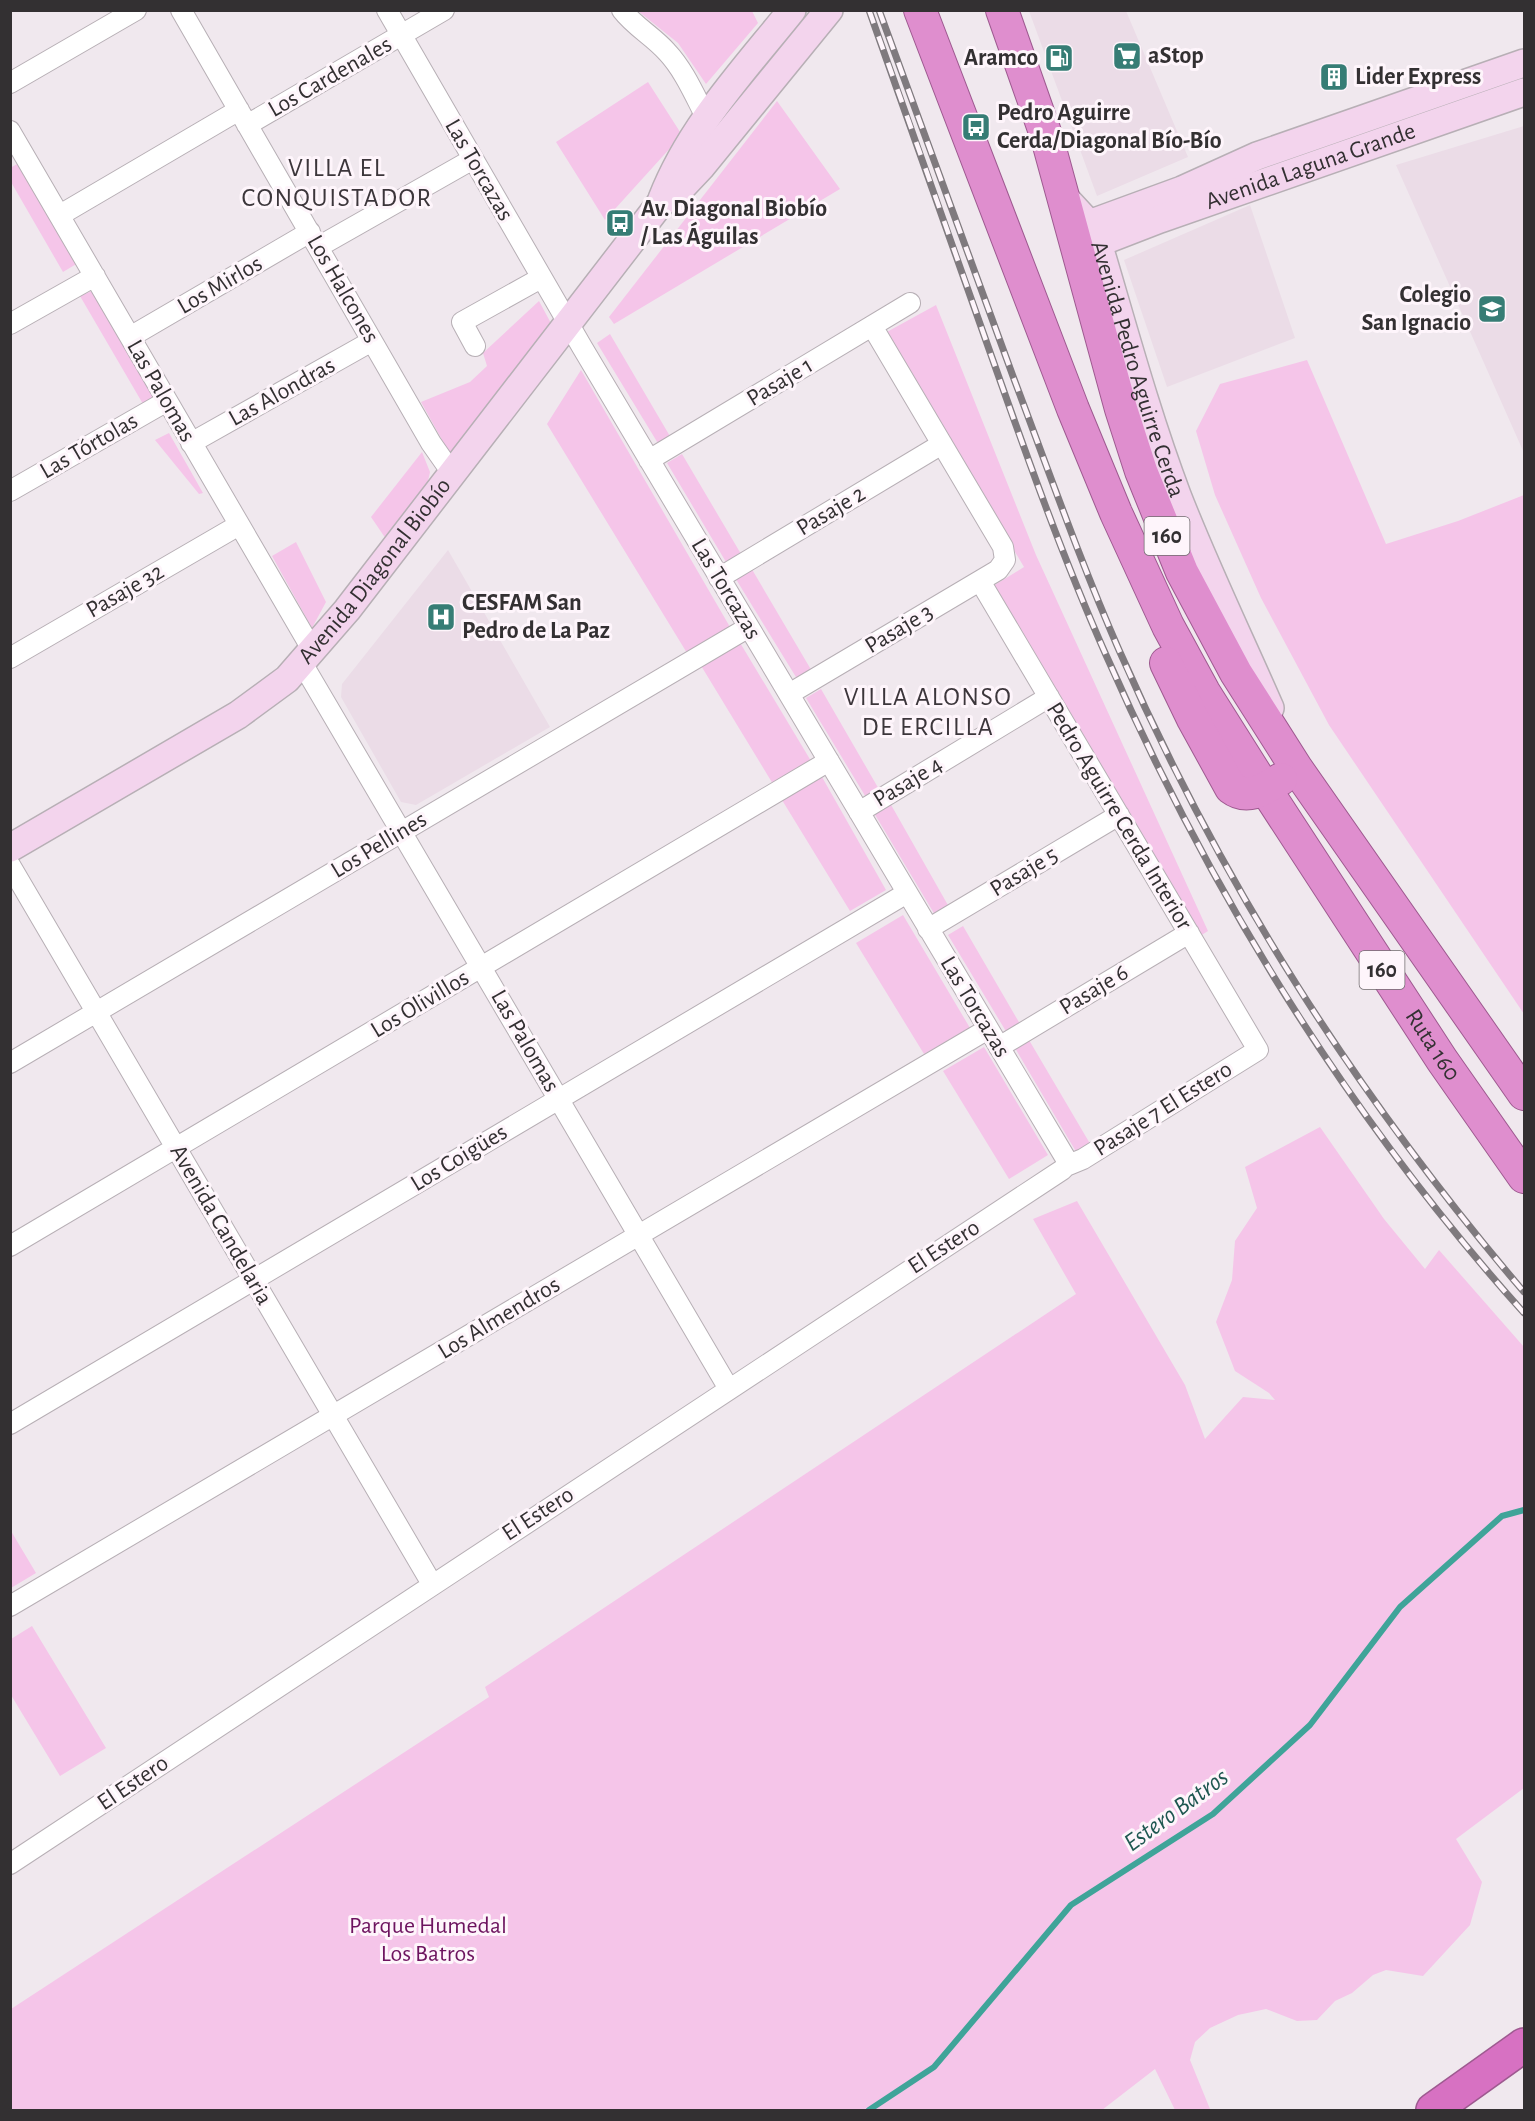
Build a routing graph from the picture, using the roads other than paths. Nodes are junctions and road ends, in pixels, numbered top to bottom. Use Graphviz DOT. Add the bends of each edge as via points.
graph roads {
  1 [pos="135,10"];
  2 [pos="181,10"];
  3 [pos="387,10"];
  4 [pos="444,10"];
  5 [pos="622,10"];
  6 [pos="792,10"];
  7 [pos="829,10"];
  8 [pos="920,10"];
  9 [pos="984,10"];
  10 [pos="1002,10"];
  11 [pos="402,35"];
  12 [pos="1524,63"];
  13 [pos="10,83"];
  14 [pos="1524,92"];
  15 [pos="706,117"];
  16 [pos="243,118"];
  17 [pos="10,130"];
  18 [pos="16,151"];
  19 [pos="473,159"];
  20 [pos="1064,197"];
  21 [pos="659,205"];
  22 [pos="60,215"];
  23 [pos="1094,234"];
  24 [pos="314,240"];
  25 [pos="94,276"];
  26 [pos="542,278"];
  27 [pos="910,303"];
  28 [pos="569,323"];
  29 [pos="10,324"];
  30 [pos="872,326"];
  31 [pos="130,337"];
  32 [pos="372,341"];
  33 [pos="475,346"];
  34 [pos="167,401"];
  35 [pos="191,443"];
  36 [pos="942,444"];
  37 [pos="649,460"];
  38 [pos="452,473"];
  39 [pos="10,491"];
  40 [pos="239,525"];
  41 [pos="719,578"];
  42 [pos="980,581"];
  43 [pos="748,627"];
  44 [pos="308,657"];
  45 [pos="10,658"];
  46 [pos="789,694"];
  47 [pos="1049,697"];
  48 [pos="829,761"];
  49 [pos="1297,769"];
  50 [pos="1265,789"];
  51 [pos="859,812"];
  52 [pos="1119,815"];
  53 [pos="402,832"];
  54 [pos="10,848"];
  55 [pos="10,865"];
  56 [pos="907,893"];
  57 [pos="928,929"];
  58 [pos="1189,933"];
  59 [pos="481,967"];
  60 [pos="96,1012"];
  61 [pos="988,1029"];
  62 [pos="999,1047"];
  63 [pos="1258,1050"];
  64 [pos="10,1063"];
  65 [pos="1524,1094"];
  66 [pos="559,1099"];
  67 [pos="176,1148"];
  68 [pos="1066,1166"];
  69 [pos="1524,1175"];
  70 [pos="639,1235"];
  71 [pos="10,1246"];
  72 [pos="253,1279"];
  73 [pos="729,1389"];
  74 [pos="333,1416"];
  75 [pos="10,1424"];
  76 [pos="432,1584"];
  77 [pos="10,1606"];
  78 [pos="10,1864"];
  79 [pos="1524,2045"];
  80 [pos="1433,2110"];
  1 -- 13 [label="street"];
  2 -- 16 [label="street, Los Halcones"];
  3 -- 11 [label="street, Las Torcazas"];
  4 -- 11 [label="street, Los Cardenales"];
  5 -- 15 [label="street" via="676,63"];
  6 -- 15 [label="main road, Avenida Diagonal Biobío"];
  7 -- 21 [label="main road, Avenida Diagonal Biobío" via="709,158"];
  8 -- 50 [label="highway, 160" via="1116,513 1184,655"];
  9 -- 20 [label="highway" via="1021,107"];
  10 -- 20 [label="highway, Avenida Pedro Aguirre Cerda / 160"];
  11 -- 16 [label="street, Los Cardenales"];
  11 -- 19 [label="street, Las Torcazas"];
  12 -- 23 [label="main road, Avenida Laguna Grande" via="1257,156"];
  14 -- 23 [label="main road, Avenida Laguna Grande" via="1150,223"];
  15 -- 21 [label="main road, Avenida Diagonal Biobío" via="685,149"];
  16 -- 22 [label="street, Los Cardenales"];
  16 -- 24 [label="street, Los Halcones"];
  17 -- 18 [label="street, Las Palomas"];
  18 -- 22 [label="street, Las Palomas"];
  19 -- 24 [label="street, Los Mirlos"];
  19 -- 26 [label="street, Las Torcazas"];
  20 -- 23 [label="main road, Avenida Pedro Aguirre Cerda"];
  20 -- 49 [label="highway, Avenida Pedro Aguirre Cerda / 160" via="1121,409 1160,520 1217,640"];
  21 -- 28 [label="main road, Avenida Diagonal Biobío"];
  22 -- 25 [label="street, Las Palomas"];
  23 -- 49 [label="main road, Avenida Pedro Aguirre Cerda" via="1177,494"];
  24 -- 31 [label="street, Los Mirlos"];
  24 -- 32 [label="street, Los Halcones"];
  25 -- 29 [label="street"];
  25 -- 31 [label="street, Las Palomas"];
  26 -- 28 [label="street, Las Torcazas"];
  26 -- 33 [label="street" via="462,322"];
  27 -- 30 [label="street, Pasaje 1"];
  28 -- 37 [label="street, Las Torcazas"];
  28 -- 38 [label="main road, Avenida Diagonal Biobío"];
  30 -- 36 [label="street"];
  30 -- 37 [label="street, Pasaje 1"];
  31 -- 34 [label="street, Las Palomas"];
  32 -- 35 [label="street, Las Alondras"];
  32 -- 38 [label="street, Los Halcones"];
  34 -- 35 [label="street, Las Palomas"];
  34 -- 39 [label="street, Las Tórtolas"];
  35 -- 40 [label="street, Las Palomas"];
  36 -- 41 [label="street, Pasaje 2"];
  36 -- 42 [label="street, Pasaje 3" via="1003,547 1005,560 998,570"];
  37 -- 41 [label="street, Las Torcazas"];
  38 -- 44 [label="main road, Avenida Diagonal Biobío"];
  40 -- 44 [label="street, Las Palomas"];
  40 -- 45 [label="street, Pasaje 32"];
  41 -- 43 [label="street, Las Torcazas"];
  42 -- 46 [label="street, Pasaje 3"];
  42 -- 47 [label="street, Pedro Aguirre Cerda Interior"];
  43 -- 46 [label="street, Las Torcazas"];
  43 -- 53 [label="street, Los Pellines"];
  44 -- 53 [label="street, Las Palomas"];
  44 -- 54 [label="main road, Avenida Diagonal Biobío" via="272,691 238,715"];
  46 -- 48 [label="street, Las Torcazas"];
  47 -- 51 [label="street, Pasaje 4"];
  47 -- 52 [label="street, Pedro Aguirre Cerda Interior"];
  48 -- 51 [label="street, Las Torcazas"];
  48 -- 59 [label="street, Los Olivillos"];
  49 -- 50 [label="highway"];
  49 -- 65 [label="highway, Ruta 160 / 160"];
  50 -- 69 [label="highway, Ruta 160 / 160" via="1430,1042"];
  51 -- 56 [label="street, Las Torcazas"];
  52 -- 57 [label="street, Pasaje 5"];
  52 -- 58 [label="street, Pedro Aguirre Cerda Interior"];
  53 -- 59 [label="street, Las Palomas"];
  53 -- 60 [label="street, Los Pellines"];
  55 -- 60 [label="street, Avenida Candelaria"];
  56 -- 57 [label="street, Las Torcazas"];
  56 -- 66 [label="street, Los Coigües"];
  57 -- 61 [label="street, Las Torcazas"];
  58 -- 62 [label="street, Pasaje 6"];
  58 -- 63 [label="street, Pedro Aguirre Cerda Interior"];
  59 -- 66 [label="street, Las Palomas"];
  59 -- 67 [label="street, Los Olivillos"];
  60 -- 64 [label="street, Los Pellines"];
  60 -- 67 [label="street, Avenida Candelaria"];
  61 -- 62 [label="street, Las Torcazas"];
  61 -- 70 [label="street, Los Almendros"];
  62 -- 68 [label="street, Las Torcazas" via="1066,1159"];
  63 -- 68 [label="street, Pasaje 7 El Estero"];
  66 -- 70 [label="street, Las Palomas"];
  66 -- 72 [label="street, Los Coigües"];
  67 -- 71 [label="street, Los Olivillos"];
  67 -- 72 [label="street, Avenida Candelaria"];
  68 -- 73 [label="street, El Estero"];
  70 -- 73 [label="street, Las Palomas"];
  70 -- 74 [label="street, Los Almendros"];
  72 -- 74 [label="street, Avenida Candelaria"];
  72 -- 75 [label="street, Los Coigües"];
  73 -- 76 [label="street, El Estero"];
  74 -- 76 [label="street, Avenida Candelaria"];
  74 -- 77 [label="street, Los Almendros"];
  76 -- 78 [label="street, El Estero"];
  79 -- 80 [label="highway"];
}
